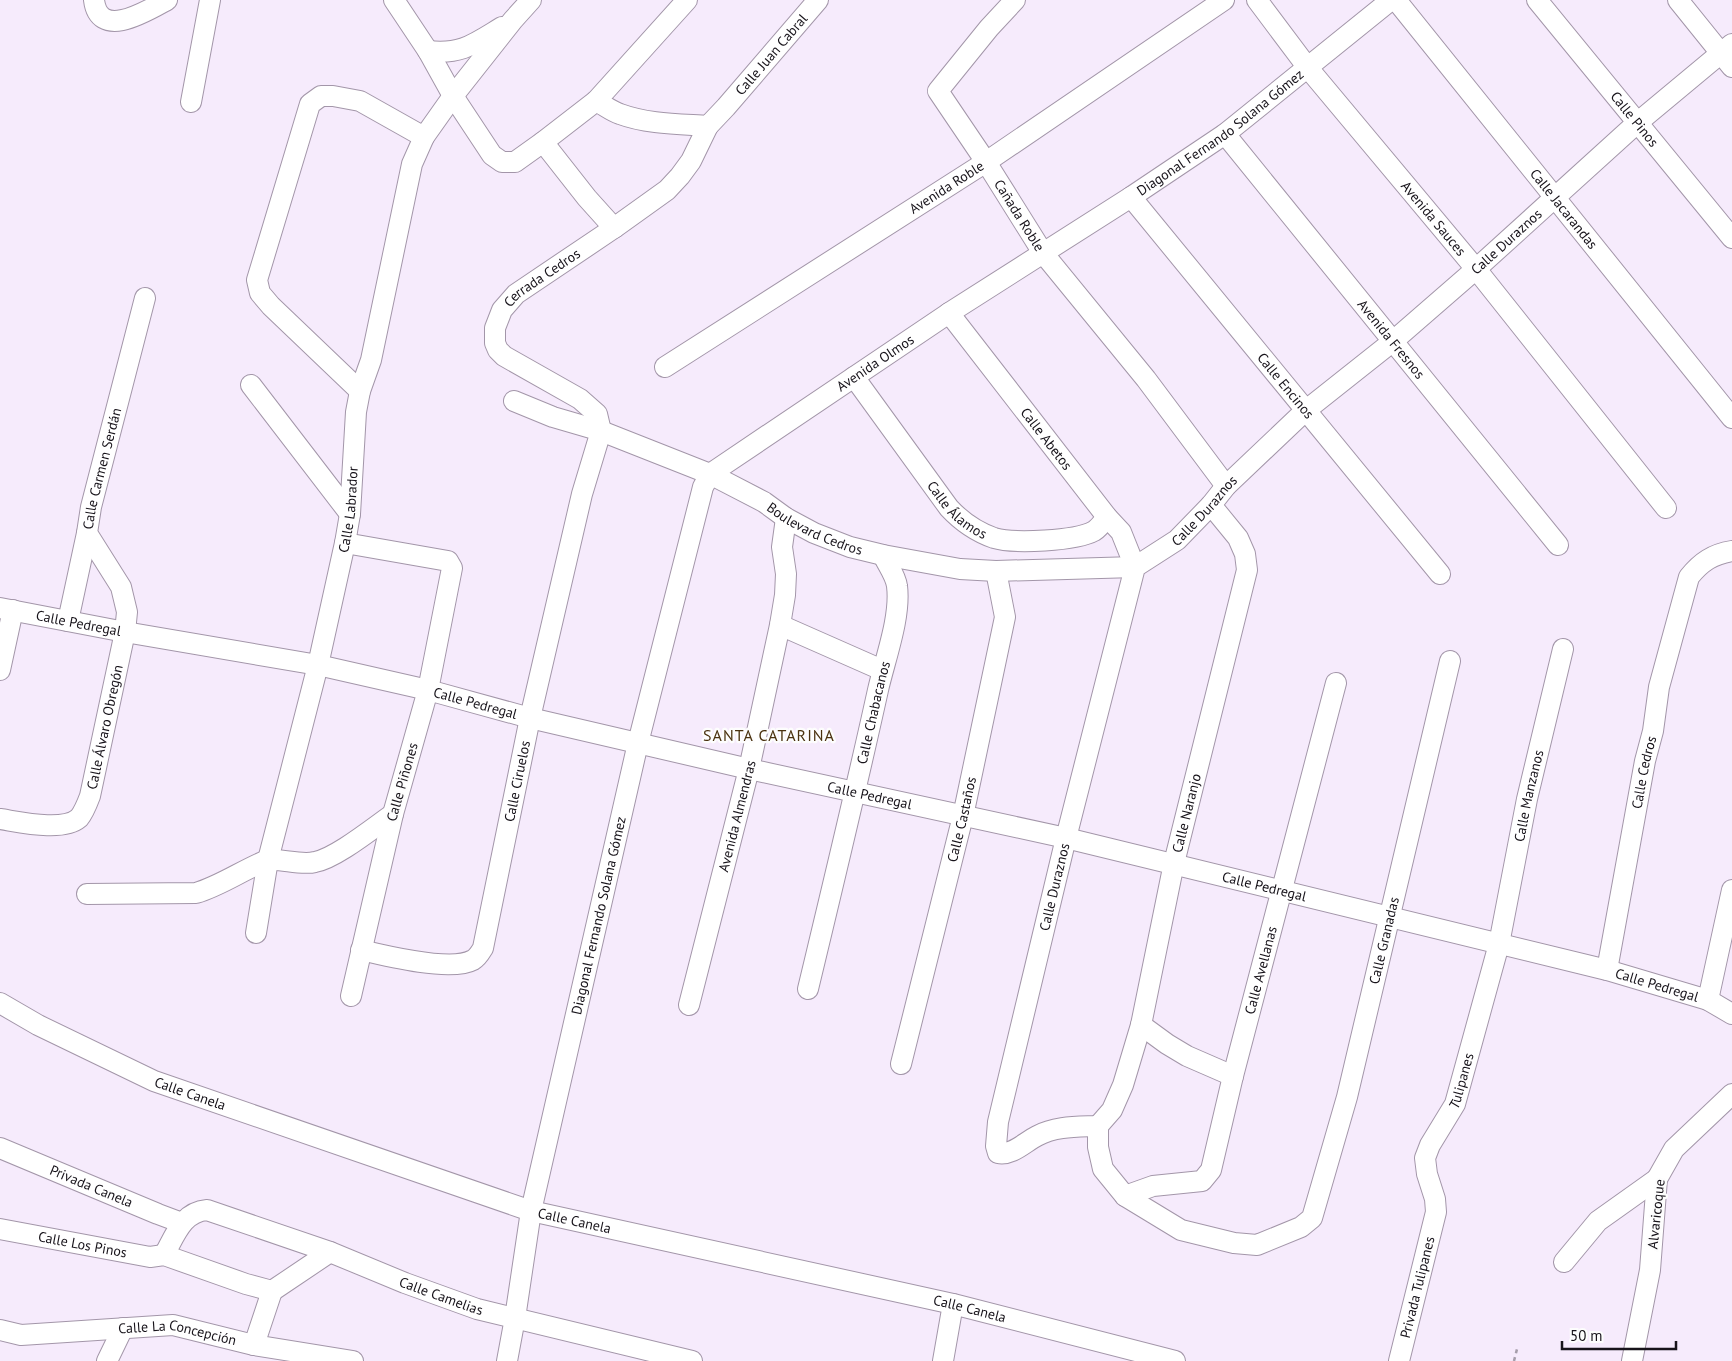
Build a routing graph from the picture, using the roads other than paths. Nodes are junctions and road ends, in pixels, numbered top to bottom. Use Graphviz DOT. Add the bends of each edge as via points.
graph roads {
  1 [pos="167,0"];
  2 [pos="210,0"];
  3 [pos="394,0"];
  4 [pos="532,0"];
  5 [pos="687,0"];
  6 [pos="818,0"];
  7 [pos="1015,0"];
  8 [pos="1224,0"];
  9 [pos="1257,0"];
  10 [pos="1391,0"];
  11 [pos="1396,0"];
  12 [pos="1537,0"];
  13 [pos="1678,0"];
  14 [pos="96,6"];
  15 [pos="513,20"];
  16 [pos="428,51"];
  17 [pos="1728,55"];
  18 [pos="1308,68"];
  19 [pos="453,96"];
  20 [pos="596,101"];
  21 [pos="191,102"];
  22 [pos="1637,123"];
  23 [pos="708,126"];
  24 [pos="1225,134"];
  25 [pos="424,137"];
  26 [pos="543,142"];
  27 [pos="986,162"];
  28 [pos="1131,197"];
  29 [pos="1554,197"];
  30 [pos="614,228"];
  31 [pos="1732,238"];
  32 [pos="1043,253"];
  33 [pos="1476,269"];
  34 [pos="145,298"];
  35 [pos="949,313"];
  36 [pos="1392,342"];
  37 [pos="665,367"];
  38 [pos="854,377"];
  39 [pos="251,385"];
  40 [pos="360,391"];
  41 [pos="514,401"];
  42 [pos="1305,411"];
  43 [pos="1732,418"];
  44 [pos="600,431"];
  45 [pos="710,474"];
  46 [pos="1226,486"];
  47 [pos="1212,505"];
  48 [pos="1666,508"];
  49 [pos="350,514"];
  50 [pos="1107,517"];
  51 [pos="786,518"];
  52 [pos="87,532"];
  53 [pos="345,543"];
  54 [pos="1558,545"];
  55 [pos="1732,551"];
  56 [pos="883,555"];
  57 [pos="1135,568"];
  58 [pos="996,571"];
  59 [pos="1440,574"];
  60 [pos="7,609"];
  61 [pos="68,620"];
  62 [pos="780,625"];
  63 [pos="125,632"];
  64 [pos="1563,649"];
  65 [pos="1450,661"];
  66 [pos="318,665"];
  67 [pos="0,670"];
  68 [pos="882,670"];
  69 [pos="1336,683"];
  70 [pos="428,690"];
  71 [pos="530,718"];
  72 [pos="638,743"];
  73 [pos="748,769"];
  74 [pos="856,793"];
  75 [pos="392,814"];
  76 [pos="963,816"];
  77 [pos="0,820"];
  78 [pos="1066,838"];
  79 [pos="268,860"];
  80 [pos="1174,863"];
  81 [pos="1282,890"];
  82 [pos="1732,890"];
  83 [pos="87,894"];
  84 [pos="1390,916"];
  85 [pos="256,933"];
  86 [pos="1499,944"];
  87 [pos="361,950"];
  88 [pos="1607,970"];
  89 [pos="808,989"];
  90 [pos="351,996"];
  91 [pos="1708,1000"];
  92 [pos="0,1003"];
  93 [pos="689,1005"];
  94 [pos="1732,1014"];
  95 [pos="1141,1025"];
  96 [pos="901,1064"];
  97 [pos="1233,1076"];
  98 [pos="1732,1094"];
  99 [pos="1098,1126"];
  100 [pos="0,1148"];
  101 [pos="1657,1179"];
  102 [pos="1125,1196"];
  103 [pos="531,1211"];
  104 [pos="1436,1212"];
  105 [pos="190,1217"];
  106 [pos="0,1229"];
  107 [pos="330,1252"];
  108 [pos="164,1255"];
  109 [pos="1564,1262"];
  110 [pos="272,1291"];
  111 [pos="953,1304"];
  112 [pos="515,1318"];
  113 [pos="123,1328"];
  114 [pos="0,1330"];
  115 [pos="254,1345"];
  116 [pos="107,1361"];
  117 [pos="353,1361"];
  118 [pos="507,1361"];
  119 [pos="692,1361"];
  120 [pos="943,1361"];
  121 [pos="1175,1361"];
  122 [pos="1399,1361"];
  123 [pos="1632,1361"];
  1 -- 14 [label="street" via="142,14 113,22 102,18"];
  2 -- 21 [label="street"];
  3 -- 16 [label="street"];
  4 -- 15 [label="street"];
  5 -- 20 [label="street"];
  6 -- 23 [label="street, Calle Juan Cabral"];
  7 -- 27 [label="street, Cañada Roble" via="938,92"];
  8 -- 27 [label="street, Avenida Roble"];
  9 -- 18 [label="street, Avenida Sauces"];
  10 -- 18 [label="street, Diagonal Fernando Solana Gómez"];
  11 -- 29 [label="street, Calle Jacarandas"];
  12 -- 22 [label="street, Calle Pinos"];
  13 -- 17 [label="street"];
  15 -- 16 [label="street" via="460,50"];
  15 -- 19 [label="street, Calle Labrador"];
  16 -- 19 [label="street"];
  17 -- 22 [label="street, Calle Duraznos"];
  18 -- 24 [label="street, Diagonal Fernando Solana Gómez"];
  18 -- 33 [label="street, Avenida Sauces"];
  19 -- 25 [label="street, Calle Labrador"];
  19 -- 26 [label="street" via="492,155 502,162 515,162"];
  20 -- 23 [label="street" via="618,114"];
  20 -- 26 [label="street"];
  22 -- 29 [label="street, Calle Duraznos"];
  22 -- 31 [label="street, Calle Pinos"];
  23 -- 30 [label="street, Cerrada Cedros" via="680,176 667,190"];
  24 -- 28 [label="street, Diagonal Fernando Solana Gómez"];
  24 -- 36 [label="street, Avenida Fresnos"];
  25 -- 40 [label="street, Calle Labrador" via="412,164 371,360"];
  25 -- 40 [label="street" via="360,101 321,96 310,104 257,280 260,293 271,306"];
  26 -- 30 [label="street"];
  27 -- 32 [label="street, Cañada Roble"];
  27 -- 37 [label="street, Avenida Roble"];
  28 -- 32 [label="street, Diagonal Fernando Solana Gómez"];
  28 -- 42 [label="street, Calle Encinos"];
  29 -- 33 [label="street, Calle Duraznos"];
  29 -- 43 [label="street, Calle Jacarandas"];
  30 -- 44 [label="street, Cerrada Cedros" via="516,294 502,310 494,328 495,343 504,356 585,402 597,414"];
  32 -- 35 [label="street, Avenida Olmos"];
  32 -- 46 [label="street, Cañada Roble" via="1146,379"];
  33 -- 36 [label="street, Calle Duraznos"];
  33 -- 48 [label="street, Avenida Sauces"];
  34 -- 52 [label="street, Calle Carmen Serdán"];
  35 -- 38 [label="street, Avenida Olmos"];
  35 -- 50 [label="street, Calle Abetos"];
  36 -- 42 [label="street, Calle Duraznos"];
  36 -- 54 [label="street, Avenida Fresnos"];
  38 -- 45 [label="street, Avenida Olmos"];
  38 -- 50 [label="street, Calle Álamos" via="949,508 976,530 1011,541 1076,537 1092,532"];
  39 -- 49 [label="street"];
  40 -- 49 [label="street, Calle Labrador"];
  41 -- 44 [label="street, Boulevard Cedros"];
  42 -- 46 [label="street, Calle Duraznos"];
  42 -- 59 [label="street, Calle Encinos"];
  44 -- 45 [label="street, Boulevard Cedros"];
  44 -- 71 [label="street, Calle Ciruelos" via="582,494"];
  45 -- 51 [label="street, Boulevard Cedros" via="764,502"];
  45 -- 72 [label="street, Diagonal Fernando Solana Gómez" via="703,487"];
  46 -- 47 [label="street, Calle Duraznos"];
  47 -- 57 [label="street, Calle Duraznos" via="1177,540"];
  47 -- 80 [label="street, Calle Naranjo" via="1238,538 1246,554 1247,570"];
  49 -- 53 [label="street, Calle Labrador"];
  50 -- 57 [label="street, Calle Abetos" via="1121,532"];
  51 -- 56 [label="street, Boulevard Cedros" via="850,547"];
  51 -- 62 [label="street, Avenida Almendras" via="782,547 785,595"];
  52 -- 61 [label="street"];
  52 -- 63 [label="street, Calle Carmen Serdán" via="121,588 127,612"];
  53 -- 66 [label="street, Calle Labrador"];
  53 -- 70 [label="street, Calle Piñones" via="448,561 452,568"];
  55 -- 88 [label="street, Calle Cedros" via="1711,557 1689,577 1659,687"];
  56 -- 58 [label="street, Boulevard Cedros" via="960,569"];
  56 -- 68 [label="street, Calle Chabacanos" via="897,584 897,593 893,632"];
  57 -- 58 [label="street, Boulevard Cedros"];
  57 -- 78 [label="street, Calle Duraznos"];
  58 -- 76 [label="street, Calle Castaños" via="1005,617"];
  60 -- 61 [label="street, Calle Pedregal"];
  60 -- 67 [label="street"];
  61 -- 63 [label="street, Calle Pedregal"];
  62 -- 68 [label="street"];
  62 -- 73 [label="street, Avenida Almendras"];
  63 -- 66 [label="street, Calle Pedregal"];
  63 -- 77 [label="street, Calle Álvaro Obregón" via="85,808 78,818 52,826"];
  64 -- 86 [label="street, Calle Manzanos" via="1527,800"];
  65 -- 84 [label="street, Calle Granadas"];
  66 -- 70 [label="street, Calle Pedregal"];
  66 -- 79 [label="street, Calle Labrador"];
  68 -- 74 [label="street, Calle Chabacanos"];
  69 -- 81 [label="street, Calle Avellanas"];
  70 -- 71 [label="street, Calle Pedregal"];
  70 -- 75 [label="street, Calle Piñones"];
  71 -- 72 [label="street, Calle Pedregal"];
  71 -- 87 [label="street, Calle Ciruelos" via="483,948 478,956 461,963 431,963 400,960"];
  72 -- 73 [label="street, Calle Pedregal"];
  72 -- 103 [label="street, Diagonal Fernando Solana Gómez"];
  73 -- 74 [label="street, Calle Pedregal"];
  73 -- 93 [label="street, Avenida Almendras"];
  74 -- 76 [label="street, Calle Pedregal"];
  74 -- 89 [label="street, Calle Chabacanos"];
  75 -- 79 [label="street" via="328,858 304,864"];
  75 -- 87 [label="street, Calle Piñones"];
  76 -- 78 [label="street, Calle Pedregal"];
  76 -- 96 [label="street, Calle Castaños"];
  78 -- 80 [label="street, Calle Pedregal"];
  78 -- 99 [label="street, Calle Duraznos" via="998,1122 996,1146 998,1153 1003,1154 1051,1130"];
  79 -- 83 [label="street" via="196,893"];
  79 -- 85 [label="street, Calle Labrador"];
  80 -- 81 [label="street, Calle Pedregal"];
  80 -- 95 [label="street, Calle Naranjo"];
  81 -- 84 [label="street, Calle Pedregal"];
  81 -- 97 [label="street, Calle Avellanas"];
  82 -- 91 [label="street"];
  84 -- 86 [label="street, Calle Pedregal"];
  84 -- 102 [label="street, Calle Granadas" via="1347,1097 1312,1218 1301,1227 1257,1245 1234,1243 1181,1230"];
  86 -- 88 [label="street, Calle Pedregal"];
  86 -- 104 [label="street, Tulipanes" via="1455,1104 1425,1158"];
  87 -- 90 [label="street, Calle Piñones"];
  88 -- 91 [label="street, Calle Pedregal"];
  91 -- 94 [label="street, Calle Pedregal"];
  92 -- 103 [label="street, Calle Canela" via="154,1081"];
  95 -- 97 [label="street" via="1187,1056"];
  95 -- 99 [label="street, Calle Naranjo" via="1123,1085 1112,1110"];
  97 -- 102 [label="street, Calle Avellanas" via="1211,1170 1202,1181 1153,1186"];
  98 -- 101 [label="street, Alvaricoque" via="1674,1149"];
  99 -- 102 [label="street" via="1103,1169"];
  100 -- 105 [label="street, Privada Canela" via="158,1214"];
  101 -- 109 [label="street" via="1598,1221"];
  101 -- 123 [label="street, Alvaricoque" via="1650,1270"];
  103 -- 111 [label="street, Calle Canela"];
  103 -- 112 [label="street, Diagonal Fernando Solana Gómez"];
  104 -- 122 [label="street, Privada Tulipanes"];
  105 -- 107 [label="street, Calle Camelias" via="206,1210"];
  105 -- 108 [label="street"];
  106 -- 108 [label="street, Calle Los Pinos" via="150,1257"];
  107 -- 110 [label="street"];
  107 -- 112 [label="street, Calle Camelias" via="432,1293"];
  108 -- 110 [label="street, Calle Los Pinos"];
  110 -- 115 [label="street"];
  111 -- 120 [label="street"];
  111 -- 121 [label="street, Calle Canela"];
  112 -- 118 [label="street, Diagonal Fernando Solana Gómez"];
  112 -- 119 [label="street, Calle Camelias"];
  113 -- 114 [label="street, Calle La Concepción" via="21,1334"];
  113 -- 115 [label="street, Calle La Concepción" via="173,1325"];
  113 -- 116 [label="street"];
  115 -- 117 [label="street, Calle La Concepción"];
}
